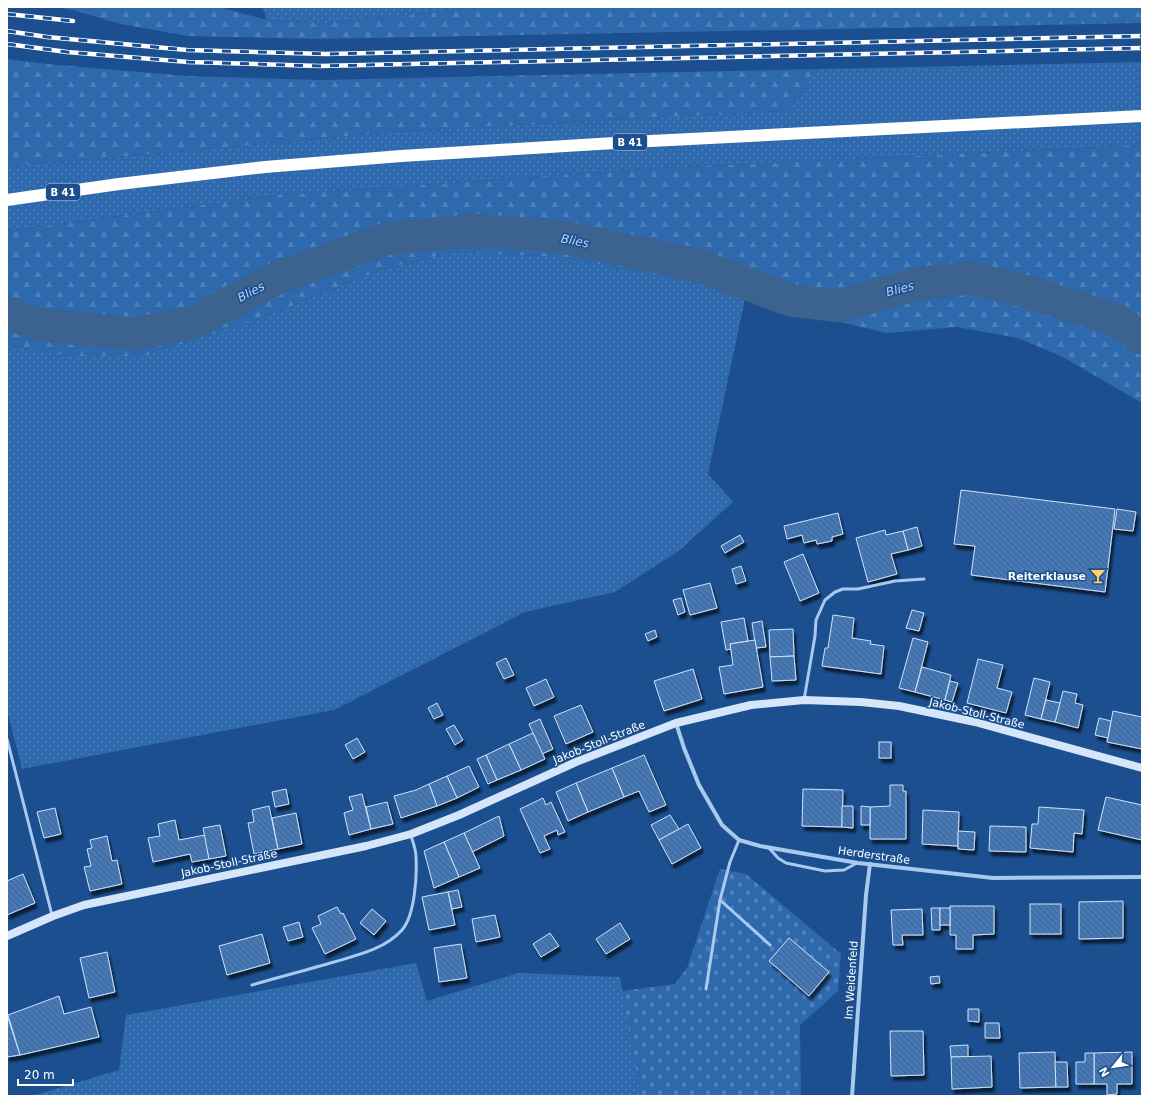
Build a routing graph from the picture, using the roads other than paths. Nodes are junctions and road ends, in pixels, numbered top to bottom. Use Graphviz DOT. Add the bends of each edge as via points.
graph roads {
  1 [pos="1142,116"];
  2 [pos="7,200"];
  3 [pos="924,579"];
  4 [pos="804,700"];
  5 [pos="676,723"];
  6 [pos="7,739"];
  7 [pos="1142,768"];
  8 [pos="411,834"];
  9 [pos="739,840"];
  10 [pos="768,847"];
  11 [pos="858,863"];
  12 [pos="870,864"];
  13 [pos="1142,877"];
  14 [pos="720,900"];
  15 [pos="52,916"];
  16 [pos="7,936"];
  17 [pos="770,945"];
  18 [pos="252,984"];
  19 [pos="706,989"];
  20 [pos="852,1096"];
  1 -- 2 [label="highway, B 41" via="401,156 265,167"];
  3 -- 4 [label="lane" via="843,589 825,600 816,620"];
  4 -- 5 [label="main road, Jakob-Stoll-Straße" via="751,706"];
  4 -- 7 [label="main road, Jakob-Stoll-Straße" via="899,706 975,722"];
  5 -- 8 [label="main road, Jakob-Stoll-Straße" via="576,762"];
  5 -- 9 [label="street, Herderstraße" via="699,785 722,825"];
  6 -- 15 [label="lane"];
  8 -- 15 [label="main road, Jakob-Stoll-Straße" via="366,846 84,905"];
  8 -- 18 [label="lane" via="416,855 416,882 412,910 403,929 389,942 362,954"];
  9 -- 10 [label="street, Herderstraße"];
  9 -- 14 [label="lane"];
  10 -- 11 [label="street, Herderstraße"];
  10 -- 11 [label="lane" via="786,863 825,871 844,870"];
  11 -- 12 [label="street, Herderstraße"];
  12 -- 13 [label="street, Herderstraße" via="993,878"];
  12 -- 20 [label="street, Im Weidenfeld"];
  14 -- 17 [label="lane"];
  14 -- 19 [label="lane"];
  15 -- 16 [label="main road, Jakob-Stoll-Straße"];
}
